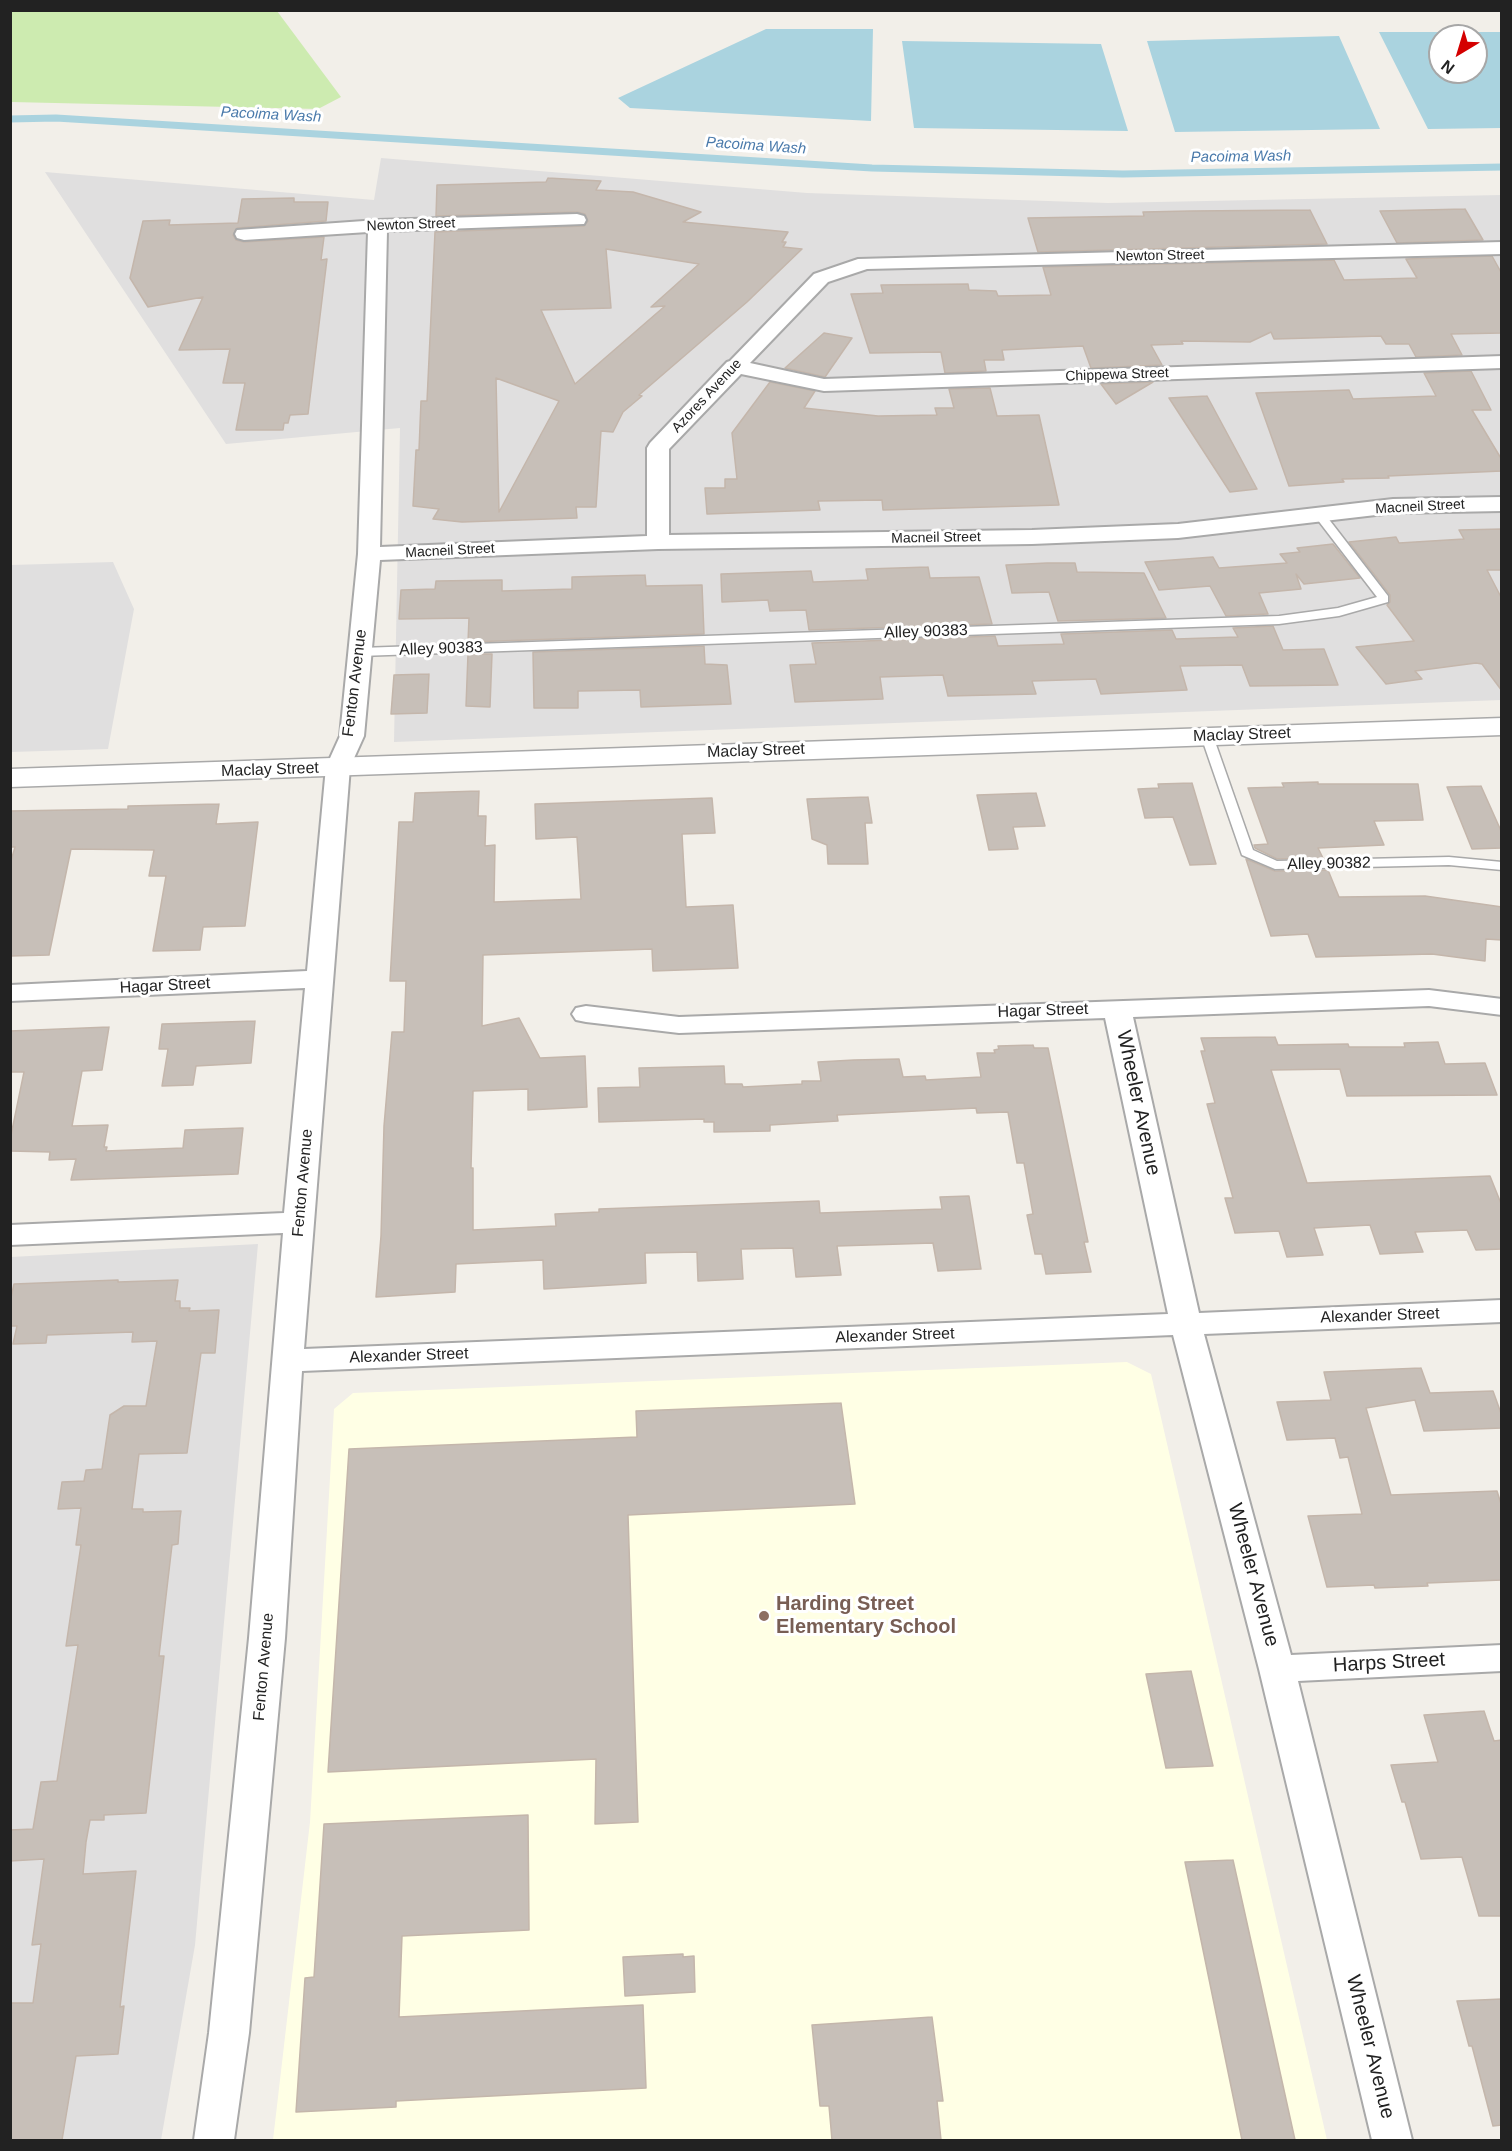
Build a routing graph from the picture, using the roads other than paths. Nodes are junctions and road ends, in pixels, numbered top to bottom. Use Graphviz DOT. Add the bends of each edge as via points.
graph roads {
  1 [pos="577,220"];
  2 [pos="378,226"];
  3 [pos="244,234"];
  4 [pos="1502,248"];
  5 [pos="821,278"];
  6 [pos="1502,362"];
  7 [pos="734,366"];
  8 [pos="1502,504"];
  9 [pos="1320,515"];
  10 [pos="658,542"];
  11 [pos="369,554"];
  12 [pos="360,652"];
  13 [pos="1502,726"];
  14 [pos="1208,736"];
  15 [pos="338,767"];
  16 [pos="10,778"];
  17 [pos="1502,866"];
  18 [pos="320,979"];
  19 [pos="10,993"];
  20 [pos="1502,1006"];
  21 [pos="1117,1008"];
  22 [pos="586,1014"];
  23 [pos="300,1221"];
  24 [pos="10,1234"];
  25 [pos="1502,1311"];
  26 [pos="1186,1324"];
  27 [pos="288,1361"];
  28 [pos="1502,1658"];
  29 [pos="1277,1669"];
  30 [pos="214,2140"];
  31 [pos="1392,2140"];
  1 -- 2 [label="street, Newton Street"];
  2 -- 3 [label="street, Newton Street"];
  2 -- 11 [label="street, Fenton Avenue"];
  4 -- 5 [label="street, Newton Street" via="865,262"];
  5 -- 7 [label="street, Azores Avenue"];
  6 -- 7 [label="street, Chippewa Street" via="825,386"];
  7 -- 10 [label="street, Azores Avenue" via="658,448"];
  8 -- 9 [label="street, Macneil Street" via="1393,506"];
  9 -- 10 [label="street, Macneil Street" via="1178,531 1032,537"];
  9 -- 12 [label="lane, Alley 90383" via="1384,599 1340,612 1279,620"];
  10 -- 11 [label="street, Macneil Street"];
  11 -- 12 [label="street, Fenton Avenue"];
  12 -- 15 [label="street, Fenton Avenue" via="352,736"];
  13 -- 14 [label="street, Maclay Street"];
  14 -- 15 [label="street, Maclay Street"];
  14 -- 17 [label="lane, Alley 90382" via="1247,852 1275,865 1449,861"];
  15 -- 16 [label="street, Maclay Street"];
  15 -- 18 [label="street, Fenton Avenue"];
  18 -- 19 [label="street, Hagar Street"];
  18 -- 23 [label="street, Fenton Avenue"];
  20 -- 21 [label="street, Hagar Street" via="1429,998"];
  21 -- 22 [label="street, Hagar Street" via="679,1025"];
  21 -- 26 [label="street, Wheeler Avenue"];
  23 -- 24 [label="street"];
  23 -- 27 [label="street, Fenton Avenue"];
  25 -- 26 [label="street, Alexander Street"];
  26 -- 27 [label="street, Alexander Street"];
  26 -- 29 [label="street, Wheeler Avenue"];
  27 -- 30 [label="street, Fenton Avenue" via="231,2021"];
  28 -- 29 [label="street, Harps Street"];
  29 -- 31 [label="street, Wheeler Avenue"];
}
